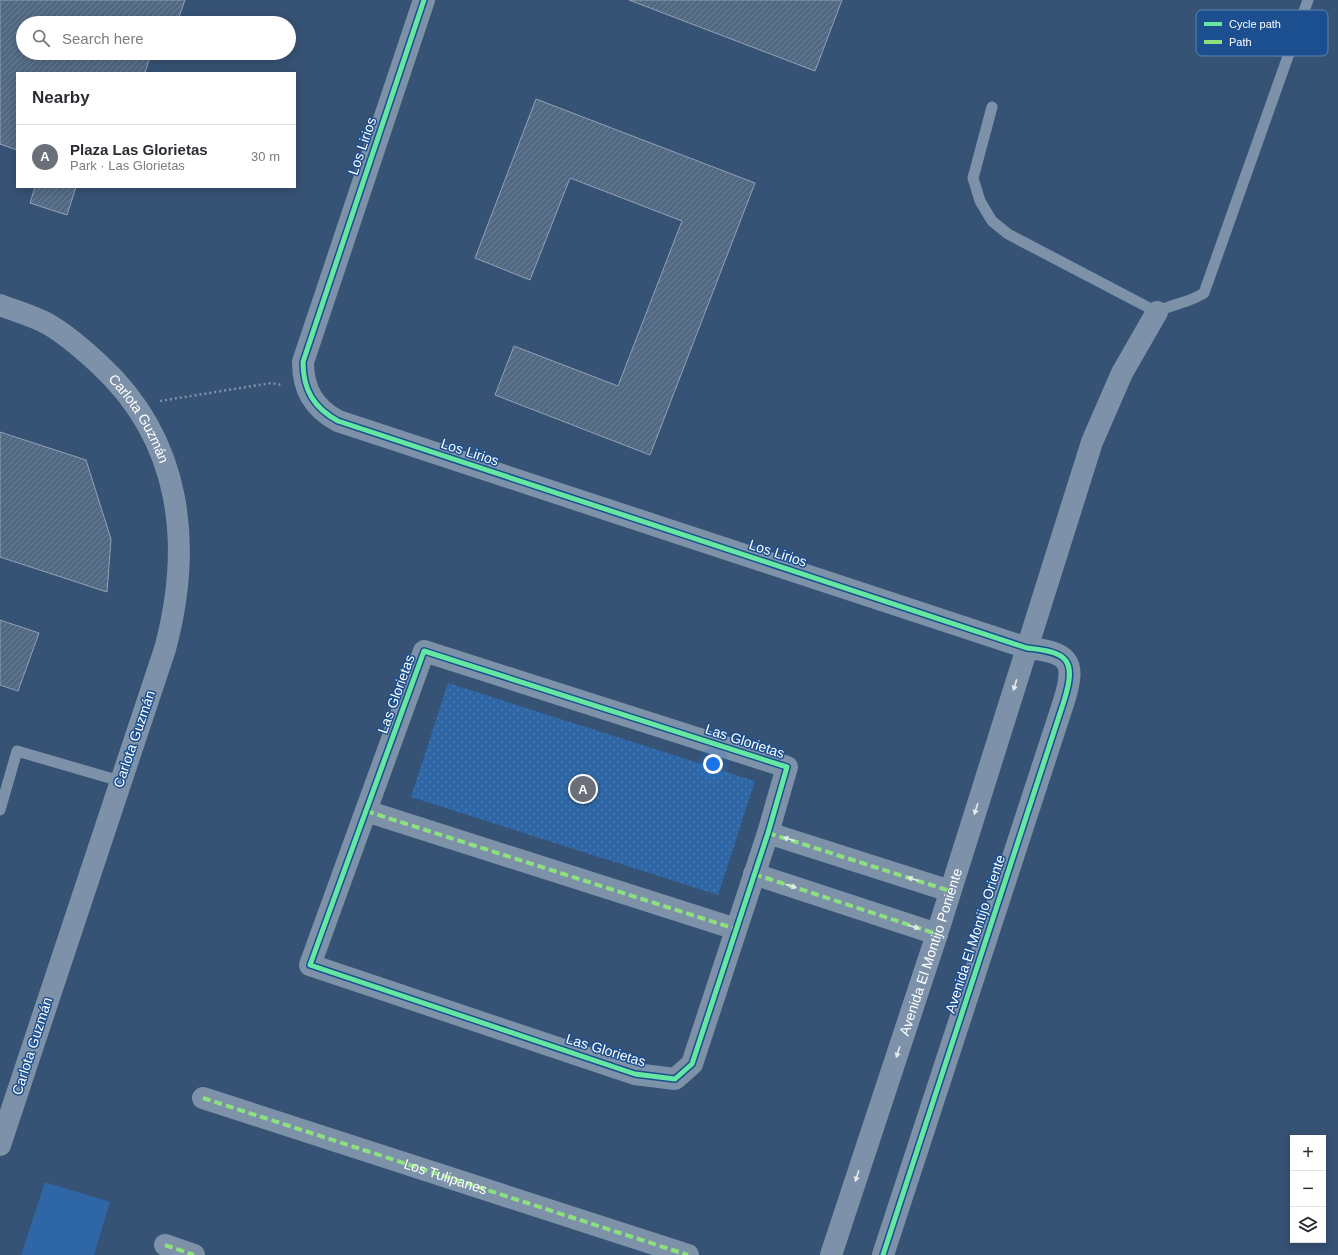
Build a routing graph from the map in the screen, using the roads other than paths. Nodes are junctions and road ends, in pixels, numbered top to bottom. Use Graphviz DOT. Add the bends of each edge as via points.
graph roads {
  1 [pos="424,0"];
  2 [pos="1308,0"];
  3 [pos="1304,10"];
  4 [pos="1288,56"];
  5 [pos="992,107"];
  6 [pos="0,305"];
  7 [pos="1157,312"];
  8 [pos="1027,648"];
  9 [pos="120,781"];
  10 [pos="0,810"];
  11 [pos="366,811"];
  12 [pos="768,833"];
  13 [pos="754,874"];
  14 [pos="950,891"];
  15 [pos="736,928"];
  16 [pos="937,934"];
  17 [pos="203,1098"];
  18 [pos="0,1145"];
  19 [pos="165,1246"];
  20 [pos="194,1255"];
  21 [pos="688,1255"];
  22 [pos="831,1255"];
  23 [pos="883,1255"];
  1 -- 8 [label="street, Los Lirios" via="303,362 307,390 320,409 338,421"];
  2 -- 3 [label="lane"];
  4 -- 7 [label="lane" via="1204,293 1193,300"];
  5 -- 7 [label="lane" via="973,178 980,201 992,221 1008,234"];
  6 -- 9 [label="street, Carlota Guzmán" via="48,324 82,348 118,381 136,405 159,446 170,477 176,504 179,565 172,621"];
  7 -- 8 [label="street, Avenida El Montijo Poniente" via="1122,373 1092,442"];
  8 -- 14 [label="street, Avenida El Montijo Poniente, one-way"];
  8 -- 23 [label="street, Avenida El Montijo Oriente" via="1050,650 1064,658 1070,669 1070,683"];
  9 -- 10 [label="lane" via="17,751"];
  9 -- 18 [label="street, Carlota Guzmán"];
  11 -- 12 [label="street, Las Glorietas" via="424,651 787,766"];
  11 -- 15 [label="street"];
  11 -- 15 [label="street, Las Glorietas" via="310,965 635,1074 675,1079 692,1064"];
  12 -- 13 [label="street, Las Glorietas"];
  14 -- 12 [label="street, one-way"];
  13 -- 15 [label="street, Las Glorietas"];
  13 -- 16 [label="street, one-way"];
  14 -- 16 [label="street, Avenida El Montijo Poniente"];
  16 -- 22 [label="street, Avenida El Montijo Poniente, one-way"];
  17 -- 21 [label="street, Los Tulipanes"];
  19 -- 20 [label="street"];
}
